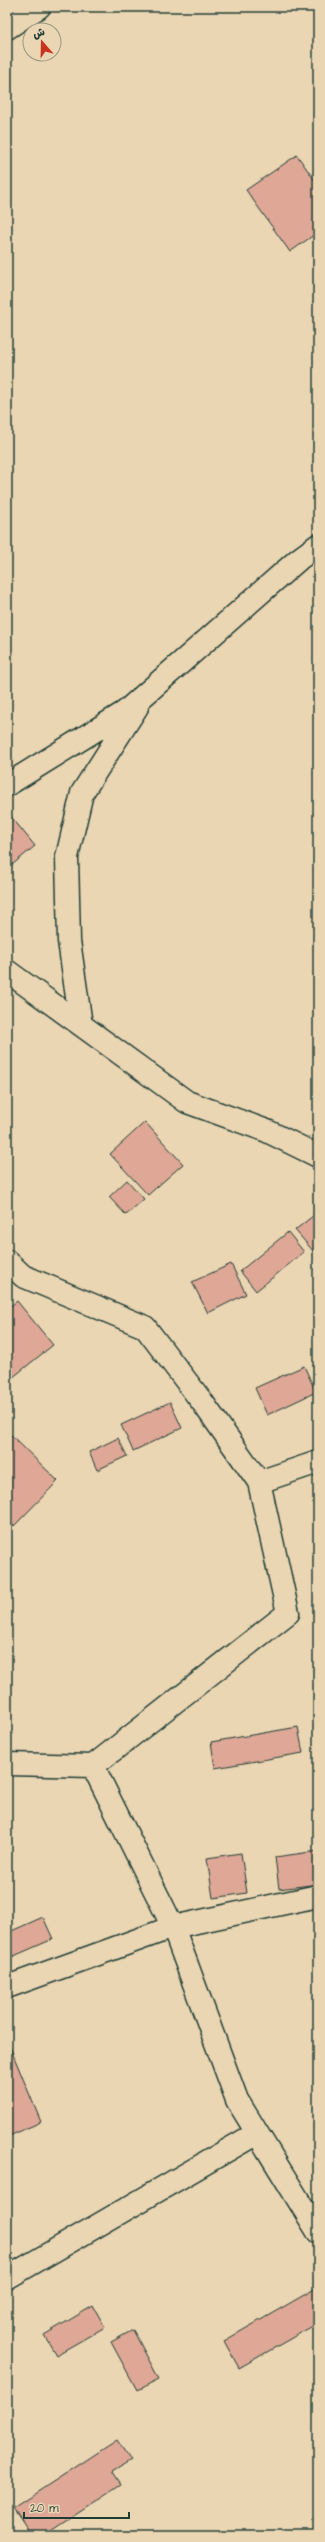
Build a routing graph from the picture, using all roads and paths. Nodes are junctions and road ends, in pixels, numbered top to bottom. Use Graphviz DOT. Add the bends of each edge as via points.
graph roads {
  1 [pos="39,7"];
  2 [pos="7,28"];
  3 [pos="318,545"];
  4 [pos="147,693"];
  5 [pos="7,785"];
  6 [pos="7,971"];
  7 [pos="81,1025"];
  8 [pos="318,1156"];
  9 [pos="7,1261"];
  10 [pos="318,1462"];
  11 [pos="260,1482"];
  12 [pos="7,1764"];
  13 [pos="93,1766"];
  14 [pos="318,1896"];
  15 [pos="173,1927"];
  16 [pos="7,1987"];
  17 [pos="257,2133"];
  18 [pos="318,2232"];
  19 [pos="7,2278"];
  1 -- 2 [label="street"];
  3 -- 4 [label="street"];
  4 -- 5 [label="street" via="124,712"];
  4 -- 7 [label="street" via="82,793 67,857 69,941"];
  6 -- 7 [label="street"];
  7 -- 8 [label="street" via="187,1102 266,1131"];
  9 -- 11 [label="street" via="23,1276 145,1327"];
  10 -- 11 [label="street"];
  11 -- 13 [label="street" via="288,1612"];
  12 -- 13 [label="street"];
  13 -- 15 [label="street"];
  14 -- 15 [label="street"];
  15 -- 16 [label="street"];
  15 -- 17 [label="street" via="237,2100"];
  17 -- 18 [label="street"];
  17 -- 19 [label="street"];
}
